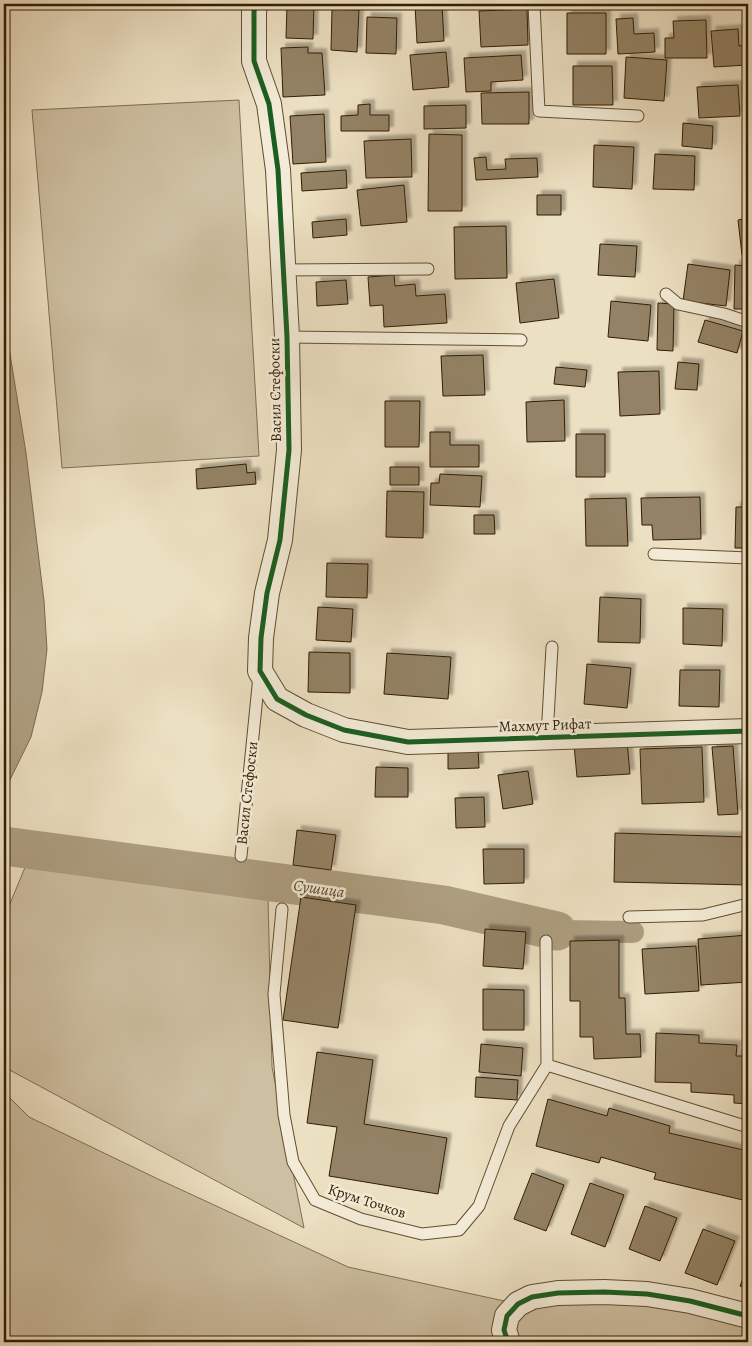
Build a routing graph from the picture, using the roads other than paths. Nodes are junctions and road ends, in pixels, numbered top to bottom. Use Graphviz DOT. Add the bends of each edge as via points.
graph roads {
  1 [pos="255,4"];
  2 [pos="534,4"];
  3 [pos="638,116"];
  4 [pos="428,269"];
  5 [pos="284,270"];
  6 [pos="666,294"];
  7 [pos="748,322"];
  8 [pos="287,337"];
  9 [pos="521,340"];
  10 [pos="654,554"];
  11 [pos="748,558"];
  12 [pos="552,647"];
  13 [pos="260,671"];
  14 [pos="748,732"];
  15 [pos="548,737"];
  16 [pos="241,856"];
  17 [pos="748,904"];
  18 [pos="282,909"];
  19 [pos="629,917"];
  20 [pos="546,941"];
  21 [pos="547,1065"];
  22 [pos="748,1127"];
  23 [pos="748,1316"];
  24 [pos="508,1342"];
  1 -- 5 [label="street, Васил Стефоски" via="254,61 269,104 278,170"];
  2 -- 3 [label="lane" via="539,111"];
  4 -- 5 [label="lane"];
  5 -- 8 [label="street, Васил Стефоски"];
  6 -- 7 [label="lane" via="678,304"];
  8 -- 9 [label="lane"];
  8 -- 13 [label="street, Васил Стефоски" via="289,450 280,540 267,593"];
  10 -- 11 [label="lane"];
  12 -- 15 [label="lane"];
  13 -- 15 [label="street, Махмут Рифат" via="277,699 344,730 408,742"];
  13 -- 16 [label="lane, Васил Стефоски"];
  14 -- 15 [label="street, Махмут Рифат"];
  17 -- 19 [label="lane" via="703,915"];
  18 -- 21 [label="lane, Крум Точков" via="274,994 284,1115 293,1162 315,1200 361,1218 422,1234 459,1230 479,1206 509,1126"];
  20 -- 21 [label="lane"];
  21 -- 22 [label="lane"];
  23 -- 24 [label="street" via="647,1294 558,1292 532,1297 518,1304 507,1316 504,1330"];
}
